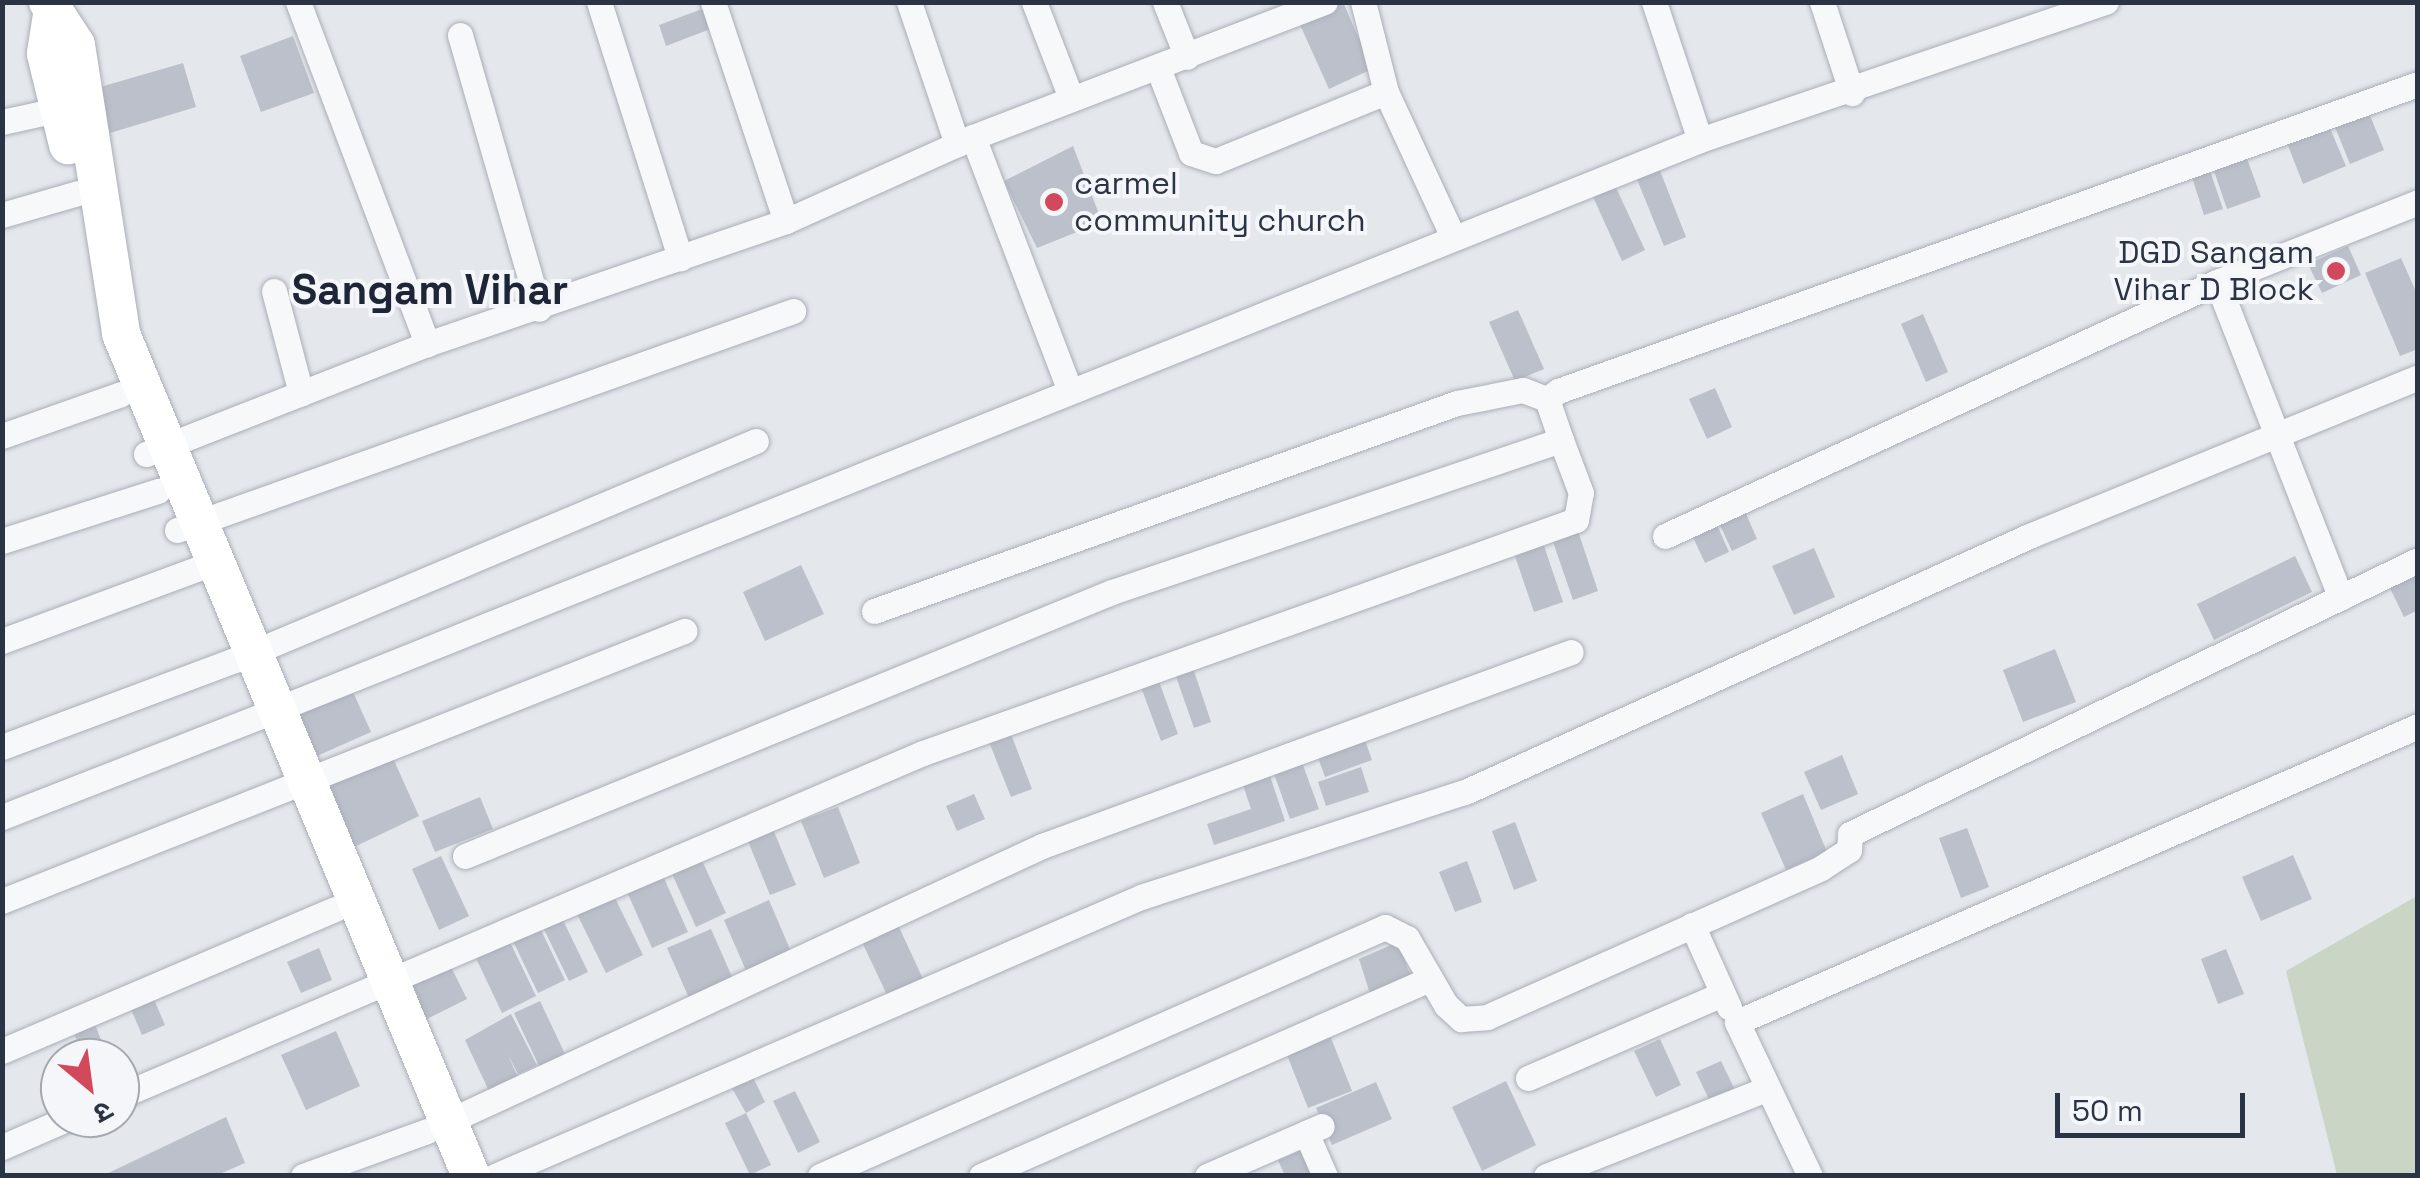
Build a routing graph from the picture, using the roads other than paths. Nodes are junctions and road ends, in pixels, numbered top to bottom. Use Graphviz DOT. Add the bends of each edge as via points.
graph roads {
  1 [pos="298,2"];
  2 [pos="599,2"];
  3 [pos="714,2"];
  4 [pos="909,2"];
  5 [pos="1034,2"];
  6 [pos="1165,2"];
  7 [pos="1325,2"];
  8 [pos="1362,2"];
  9 [pos="1654,2"];
  10 [pos="1822,2"];
  11 [pos="2102,3"];
  12 [pos="50,9"];
  13 [pos="460,35"];
  14 [pos="1187,57"];
  15 [pos="1158,68"];
  16 [pos="2418,84"];
  17 [pos="1386,92"];
  18 [pos="1852,93"];
  19 [pos="1071,98"];
  20 [pos="61,109"];
  21 [pos="2,122"];
  22 [pos="965,140"];
  23 [pos="1700,140"];
  24 [pos="78,193"];
  25 [pos="2418,202"];
  26 [pos="2,215"];
  27 [pos="786,220"];
  28 [pos="1453,238"];
  29 [pos="680,258"];
  30 [pos="2216,282"];
  31 [pos="274,291"];
  32 [pos="539,309"];
  33 [pos="793,312"];
  34 [pos="427,344"];
  35 [pos="2418,377"];
  36 [pos="1069,388"];
  37 [pos="301,393"];
  38 [pos="121,394"];
  39 [pos="1546,399"];
  40 [pos="2280,432"];
  41 [pos="2,436"];
  42 [pos="1561,440"];
  43 [pos="756,441"];
  44 [pos="155,450"];
  45 [pos="158,491"];
  46 [pos="186,527"];
  47 [pos="1665,536"];
  48 [pos="2,541"];
  49 [pos="2418,560"];
  50 [pos="199,568"];
  51 [pos="2341,598"];
  52 [pos="874,610"];
  53 [pos="684,631"];
  54 [pos="2,641"];
  55 [pos="1571,652"];
  56 [pos="243,656"];
  57 [pos="265,714"];
  58 [pos="2418,726"];
  59 [pos="2,746"];
  60 [pos="294,789"];
  61 [pos="2,817"];
  62 [pos="465,856"];
  63 [pos="2,900"];
  64 [pos="335,909"];
  65 [pos="1692,925"];
  66 [pos="1426,982"];
  67 [pos="377,983"];
  68 [pos="1722,994"];
  69 [pos="1737,1022"];
  70 [pos="2,1051"];
  71 [pos="1528,1078"];
  72 [pos="140,1087"];
  73 [pos="1766,1089"];
  74 [pos="438,1126"];
  75 [pos="40,1131"];
  76 [pos="2,1147"];
  77 [pos="303,1176"];
  78 [pos="443,1176"];
  79 [pos="471,1176"];
  80 [pos="495,1176"];
  81 [pos="820,1176"];
  82 [pos="981,1176"];
  83 [pos="1207,1176"];
  84 [pos="1325,1176"];
  85 [pos="1546,1176"];
  86 [pos="1810,1176"];
  1 -- 34 [label="street"];
  2 -- 29 [label="street"];
  3 -- 27 [label="street"];
  4 -- 22 [label="street"];
  5 -- 19 [label="street"];
  6 -- 14 [label="street"];
  7 -- 14 [label="street"];
  8 -- 17 [label="street"];
  9 -- 23 [label="street"];
  10 -- 18 [label="street"];
  11 -- 18 [label="street"];
  12 -- 20 [label="street" via="46,54"];
  12 -- 44 [label="street" via="76,45 121,334"];
  13 -- 32 [label="street"];
  14 -- 15 [label="street"];
  15 -- 17 [label="street" via="1200,162"];
  15 -- 19 [label="street"];
  16 -- 39 [label="street"];
  17 -- 28 [label="street"];
  18 -- 23 [label="street"];
  19 -- 22 [label="street"];
  20 -- 21 [label="street"];
  20 -- 24 [label="street"];
  22 -- 27 [label="street"];
  22 -- 36 [label="street"];
  23 -- 28 [label="street"];
  24 -- 26 [label="street"];
  24 -- 38 [label="street"];
  25 -- 30 [label="street"];
  27 -- 29 [label="street"];
  28 -- 36 [label="street"];
  29 -- 32 [label="street"];
  30 -- 40 [label="street"];
  30 -- 47 [label="street"];
  31 -- 37 [label="street"];
  32 -- 34 [label="street"];
  33 -- 46 [label="street"];
  34 -- 37 [label="street"];
  35 -- 40 [label="street"];
  36 -- 57 [label="street"];
  37 -- 44 [label="street"];
  38 -- 41 [label="street"];
  38 -- 44 [label="street"];
  39 -- 42 [label="street"];
  39 -- 52 [label="street" via="1523,390 1457,403"];
  40 -- 51 [label="street"];
  40 -- 80 [label="street" via="1465,792 1141,897"];
  42 -- 62 [label="street" via="1112,592"];
  42 -- 67 [label="street" via="1581,493 1576,520 923,754"];
  43 -- 56 [label="street"];
  44 -- 45 [label="street"];
  44 -- 46 [label="street"];
  45 -- 46 [label="street"];
  45 -- 48 [label="street"];
  46 -- 50 [label="street"];
  46 -- 56 [label="street"];
  49 -- 51 [label="street"];
  50 -- 54 [label="street"];
  50 -- 56 [label="street"];
  51 -- 65 [label="street" via="1850,834 1849,850 1821,868"];
  53 -- 60 [label="street"];
  55 -- 74 [label="street" via="1042,846"];
  56 -- 57 [label="street"];
  56 -- 59 [label="street"];
  57 -- 60 [label="street"];
  57 -- 61 [label="street"];
  58 -- 69 [label="street"];
  60 -- 63 [label="street"];
  60 -- 64 [label="street"];
  60 -- 67 [label="street"];
  64 -- 67 [label="street"];
  64 -- 70 [label="street"];
  65 -- 66 [label="street" via="1487,1017 1461,1018"];
  65 -- 68 [label="street"];
  66 -- 81 [label="street" via="1408,938 1385,927"];
  66 -- 82 [label="street"];
  67 -- 72 [label="street"];
  67 -- 74 [label="street"];
  68 -- 69 [label="street"];
  68 -- 71 [label="street"];
  69 -- 73 [label="street"];
  73 -- 85 [label="street"];
  73 -- 86 [label="street"];
  74 -- 77 [label="street"];
  74 -- 78 [label="street"];
  74 -- 79 [label="street"];
  75 -- 76 [label="street"];
  83 -- 84 [label="street" via="1314,1130"];
}
